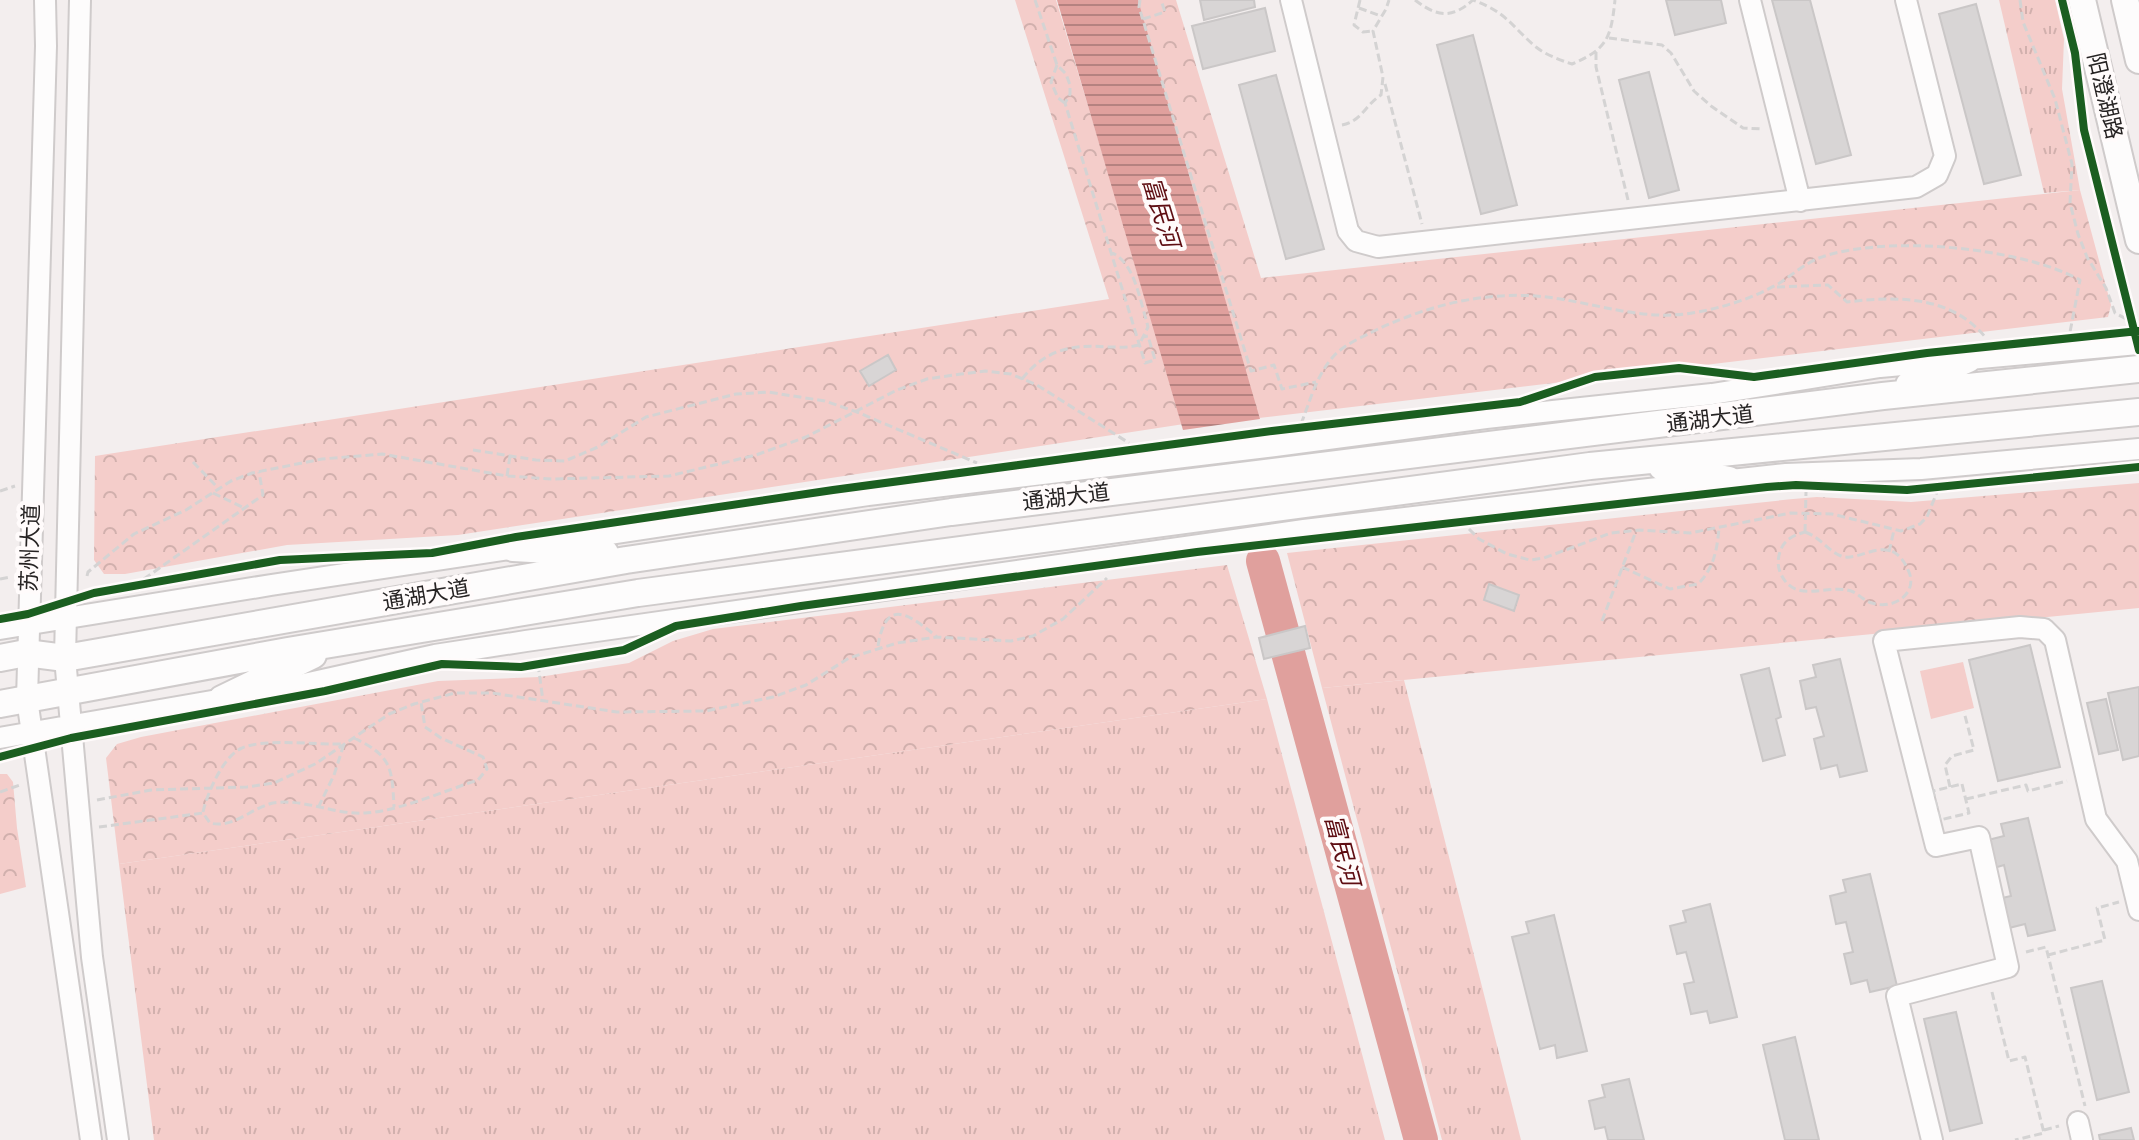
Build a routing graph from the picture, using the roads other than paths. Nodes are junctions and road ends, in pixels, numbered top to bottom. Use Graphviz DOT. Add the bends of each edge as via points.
graph roads {
  1 [pos="45,0"];
  2 [pos="80,0"];
  3 [pos="1291,0"];
  4 [pos="1750,0"];
  5 [pos="1906,0"];
  6 [pos="2082,0"];
  7 [pos="2125,0"];
  8 [pos="2139,60"];
  9 [pos="1800,201"];
  10 [pos="2139,240"];
  11 [pos="2138,352"];
  12 [pos="1974,354"];
  13 [pos="1883,396"];
  14 [pos="2139,412"];
  15 [pos="2139,449"];
  16 [pos="1635,462"];
  17 [pos="1729,480"];
  18 [pos="513,548"];
  19 [pos="657,555"];
  20 [pos="71,604"];
  21 [pos="27,623"];
  22 [pos="0,629"];
  23 [pos="340,642"];
  24 [pos="151,643"];
  25 [pos="26,653"];
  26 [pos="0,658"];
  27 [pos="65,658"];
  28 [pos="157,675"];
  29 [pos="66,692"];
  30 [pos="27,699"];
  31 [pos="222,699"];
  32 [pos="0,704"];
  33 [pos="70,725"];
  34 [pos="31,731"];
  35 [pos="0,738"];
  36 [pos="2137,904"];
  37 [pos="91,1140"];
  38 [pos="118,1140"];
  39 [pos="1932,1140"];
  1 -- 21 [label="street, 苏州大道"];
  2 -- 20 [label="street, 苏州大道"];
  3 -- 9 [label="street" via="1348,231 1356,241 1378,247"];
  4 -- 9 [label="street"];
  5 -- 9 [label="street" via="1945,156 1942,166 1916,187"];
  6 -- 10 [label="main road, 阳澄湖路"];
  7 -- 8 [label="main road, 阳澄湖路"];
  11 -- 12 [label="street"];
  11 -- 13 [label="main road, 通湖大道"];
  12 -- 13 [label="main road"];
  12 -- 18 [label="street" via="1712,394 868,495"];
  13 -- 19 [label="main road, 通湖大道" via="967,510"];
  14 -- 16 [label="main road, 通湖大道"];
  15 -- 17 [label="street"];
  16 -- 17 [label="main road"];
  16 -- 23 [label="main road, 通湖大道" via="638,593"];
  17 -- 31 [label="street" via="1304,530 676,618 435,655"];
  18 -- 19 [label="main road"];
  18 -- 20 [label="street"];
  19 -- 24 [label="main road, 通湖大道"];
  20 -- 21 [label="street"];
  20 -- 27 [label="street, 苏州大道"];
  21 -- 22 [label="street"];
  21 -- 25 [label="street, 苏州大道"];
  23 -- 28 [label="main road, 通湖大道"];
  23 -- 31 [label="main road"];
  24 -- 27 [label="main road, 通湖大道"];
  24 -- 28 [label="street"];
  25 -- 26 [label="main road, 通湖大道"];
  25 -- 27 [label="main road, 通湖大道"];
  25 -- 30 [label="street, 苏州大道"];
  27 -- 29 [label="street, 苏州大道"];
  28 -- 29 [label="main road, 通湖大道"];
  29 -- 30 [label="main road, 通湖大道"];
  29 -- 33 [label="street, 苏州大道"];
  30 -- 32 [label="main road, 通湖大道"];
  30 -- 34 [label="street, 苏州大道"];
  31 -- 33 [label="street"];
  33 -- 34 [label="street"];
  33 -- 38 [label="street, 苏州大道" via="92,957"];
  34 -- 35 [label="street"];
  34 -- 37 [label="street, 苏州大道"];
  36 -- 39 [label="street" via="2127,861 2096,819 2055,640 2044,629 2020,627 1884,641 1936,846 1979,837 2008,967 1897,996"];
}
